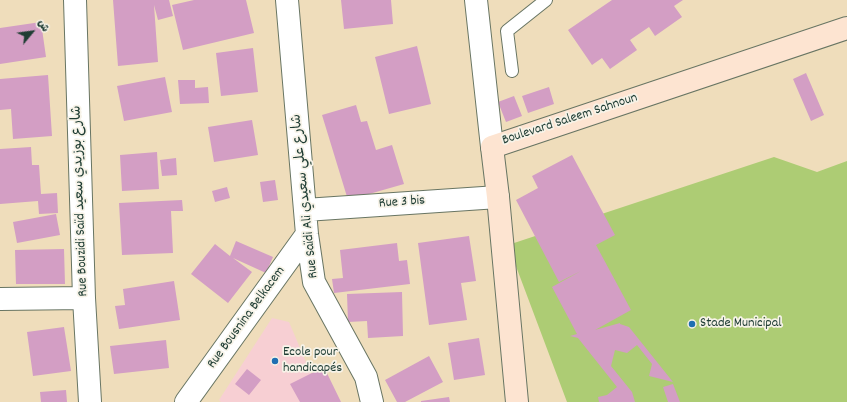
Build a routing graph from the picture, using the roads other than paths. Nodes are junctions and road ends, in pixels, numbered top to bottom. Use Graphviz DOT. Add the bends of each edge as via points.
graph roads {
  1 [pos="75,0"];
  2 [pos="287,0"];
  3 [pos="476,0"];
  4 [pos="546,0"];
  5 [pos="847,28"];
  6 [pos="512,71"];
  7 [pos="492,147"];
  8 [pos="498,197"];
  9 [pos="305,210"];
  10 [pos="307,234"];
  11 [pos="84,298"];
  12 [pos="0,299"];
  13 [pos="90,402"];
  14 [pos="186,402"];
  15 [pos="372,402"];
  16 [pos="517,402"];
  1 -- 11 [label="street, Rue Bouzidi Saïd شارع بوزيدي سعيد"];
  2 -- 9 [label="street, Rue Saïdi Ali شارع علي سعيدي"];
  3 -- 7 [label="street"];
  4 -- 6 [label="lane" via="507,31"];
  5 -- 7 [label="street, Boulevard Saleem Sahnoun"];
  7 -- 8 [label="street, Boulevard Saleem Sahnoun"];
  8 -- 9 [label="street, Rue 3 bis"];
  8 -- 16 [label="street, Boulevard Saleem Sahnoun"];
  9 -- 10 [label="street, Rue Saïdi Ali شارع علي سعيدي"];
  10 -- 14 [label="street, Rue Bousnina Belkacem"];
  10 -- 15 [label="street, Rue Saïdi Ali شارع علي سعيدي" via="314,282 366,377"];
  11 -- 12 [label="street"];
  11 -- 13 [label="street, Rue Bouzidi Saïd شارع بوزيدي سعيد"];
}
